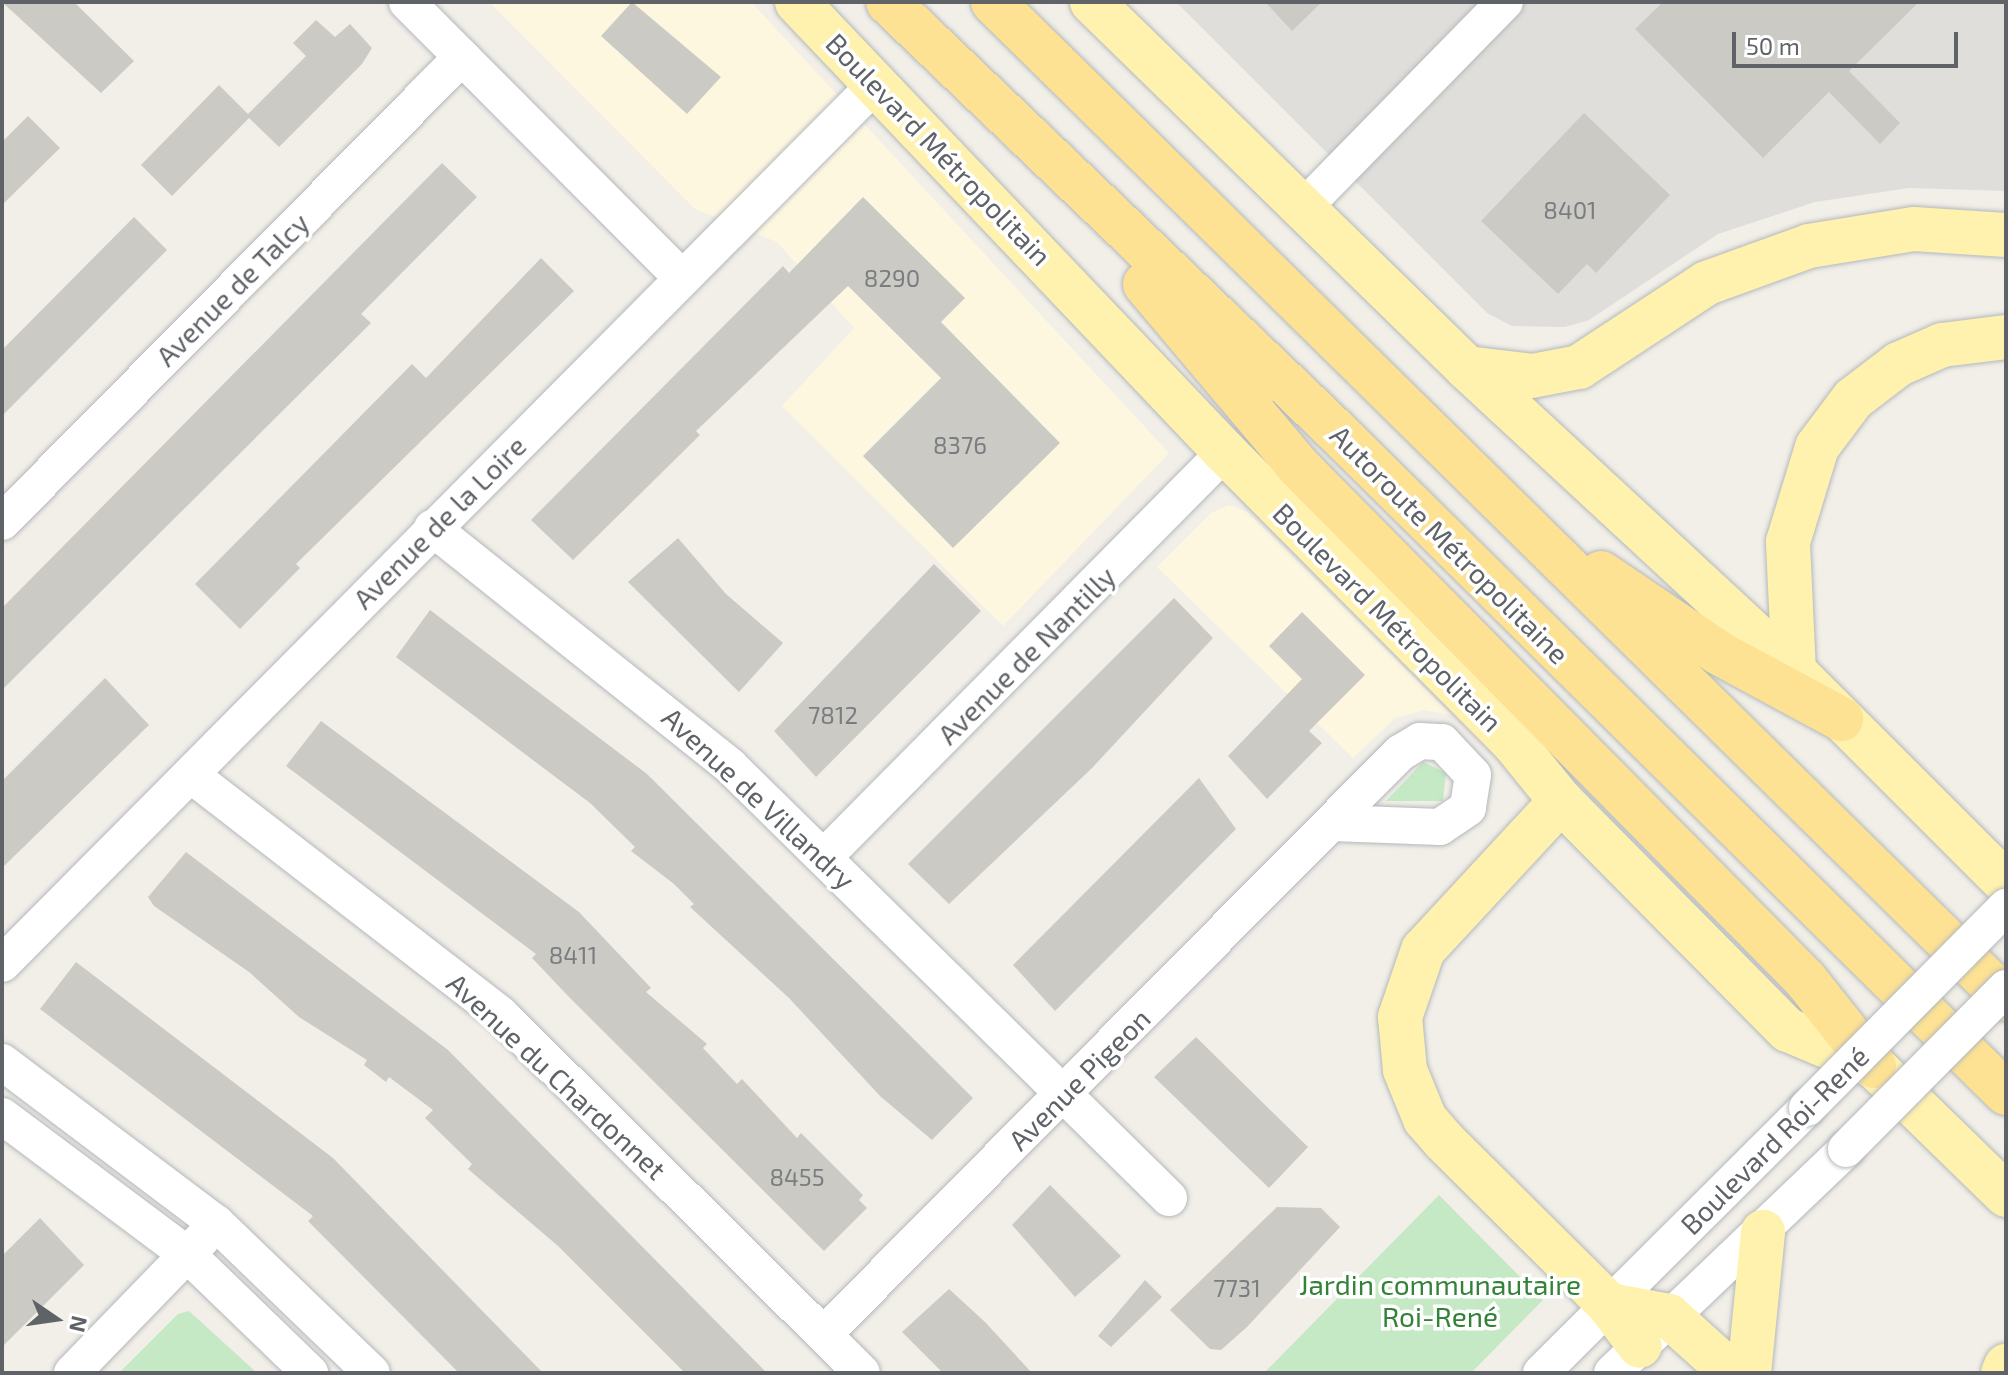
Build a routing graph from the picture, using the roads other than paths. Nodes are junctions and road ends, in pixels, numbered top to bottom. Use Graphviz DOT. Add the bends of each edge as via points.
graph roads {
  1 [pos="407,2"];
  2 [pos="797,2"];
  3 [pos="888,2"];
  4 [pos="993,2"];
  5 [pos="1092,2"];
  6 [pos="1505,2"];
  7 [pos="462,57"];
  8 [pos="878,82"];
  9 [pos="1010,123"];
  10 [pos="1302,209"];
  11 [pos="2006,235"];
  12 [pos="681,277"];
  13 [pos="2006,337"];
  14 [pos="1467,368"];
  15 [pos="1225,452"];
  16 [pos="1504,506"];
  17 [pos="2,522"];
  18 [pos="432,528"];
  19 [pos="1794,671"];
  20 [pos="1841,719"];
  21 [pos="191,775"];
  22 [pos="1561,801"];
  23 [pos="1333,823"];
  24 [pos="825,856"];
  25 [pos="2006,883"];
  26 [pos="2006,907"];
  27 [pos="2,964"];
  28 [pos="2006,988"];
  29 [pos="2006,999"];
  30 [pos="2,1062"];
  31 [pos="1874,1066"];
  32 [pos="2006,1093"];
  33 [pos="1060,1097"];
  34 [pos="2,1116"];
  35 [pos="2006,1195"];
  36 [pos="1169,1198"];
  37 [pos="216,1223"];
  38 [pos="1763,1232"];
  39 [pos="188,1255"];
  40 [pos="1609,1305"];
  41 [pos="824,1334"];
  42 [pos="1643,1352"];
  43 [pos="2006,1366"];
  44 [pos="72,1373"];
  45 [pos="310,1373"];
  46 [pos="372,1373"];
  47 [pos="862,1373"];
  48 [pos="1541,1373"];
  49 [pos="1732,1373"];
  50 [pos="1749,1373"];
  51 [pos="2003,1373"];
  1 -- 7 [label="street"];
  2 -- 8 [label="main road, Boulevard Métropolitain"];
  3 -- 9 [label="highway, Autoroute Métropolitaine"];
  4 -- 16 [label="highway"];
  5 -- 10 [label="main road"];
  6 -- 10 [label="street"];
  7 -- 12 [label="street"];
  7 -- 17 [label="street, Avenue de Talcy"];
  8 -- 12 [label="street, Avenue de la Loire"];
  8 -- 15 [label="main road, Boulevard Métropolitain"];
  9 -- 31 [label="highway" via="1298,466 1805,979"];
  9 -- 32 [label="highway, Autoroute Métropolitaine" via="1333,428"];
  10 -- 14 [label="main road"];
  11 -- 14 [label="main road" via="1914,229 1809,246 1707,283 1579,367 1532,376"];
  12 -- 18 [label="street, Avenue de la Loire"];
  13 -- 19 [label="main road" via="1942,345 1899,364 1853,399 1817,447 1788,542"];
  14 -- 19 [label="main road"];
  15 -- 22 [label="main road, Boulevard Métropolitain" via="1513,742"];
  15 -- 24 [label="street, Avenue de Nantilly"];
  16 -- 20 [label="highway" via="1719,653"];
  16 -- 29 [label="highway"];
  18 -- 21 [label="street, Avenue de la Loire"];
  18 -- 24 [label="street, Avenue de Villandry" via="638,687"];
  19 -- 20 [label="main road"];
  20 -- 25 [label="main road"];
  21 -- 27 [label="street, Avenue de la Loire"];
  21 -- 41 [label="street, Avenue du Chardonnet" via="501,1015"];
  22 -- 31 [label="main road, Boulevard Métropolitain" via="1788,1030"];
  22 -- 40 [label="main road" via="1423,950 1405,992 1401,1044 1405,1070 1425,1119"];
  23 -- 33 [label="street, Avenue Pigeon"];
  24 -- 33 [label="street, Avenue de Villandry"];
  26 -- 40 [label="street, Boulevard Roi-René, bridge"];
  28 -- 38 [label="street, Boulevard Roi-René, bridge"];
  30 -- 37 [label="street"];
  31 -- 35 [label="main road, Boulevard Métropolitain"];
  33 -- 36 [label="street, Avenue de Villandry"];
  33 -- 41 [label="street, Avenue Pigeon"];
  34 -- 39 [label="street"];
  37 -- 39 [label="street"];
  37 -- 46 [label="street"];
  38 -- 42 [label="street, Boulevard Roi-René"];
  38 -- 50 [label="main road"];
  39 -- 44 [label="street"];
  39 -- 45 [label="street"];
  40 -- 42 [label="main road"];
  40 -- 48 [label="street, Boulevard Roi-René"];
  41 -- 47 [label="street, Avenue du Chardonnet"];
  42 -- 49 [label="main road"];
  43 -- 51 [label="main road"];
}
